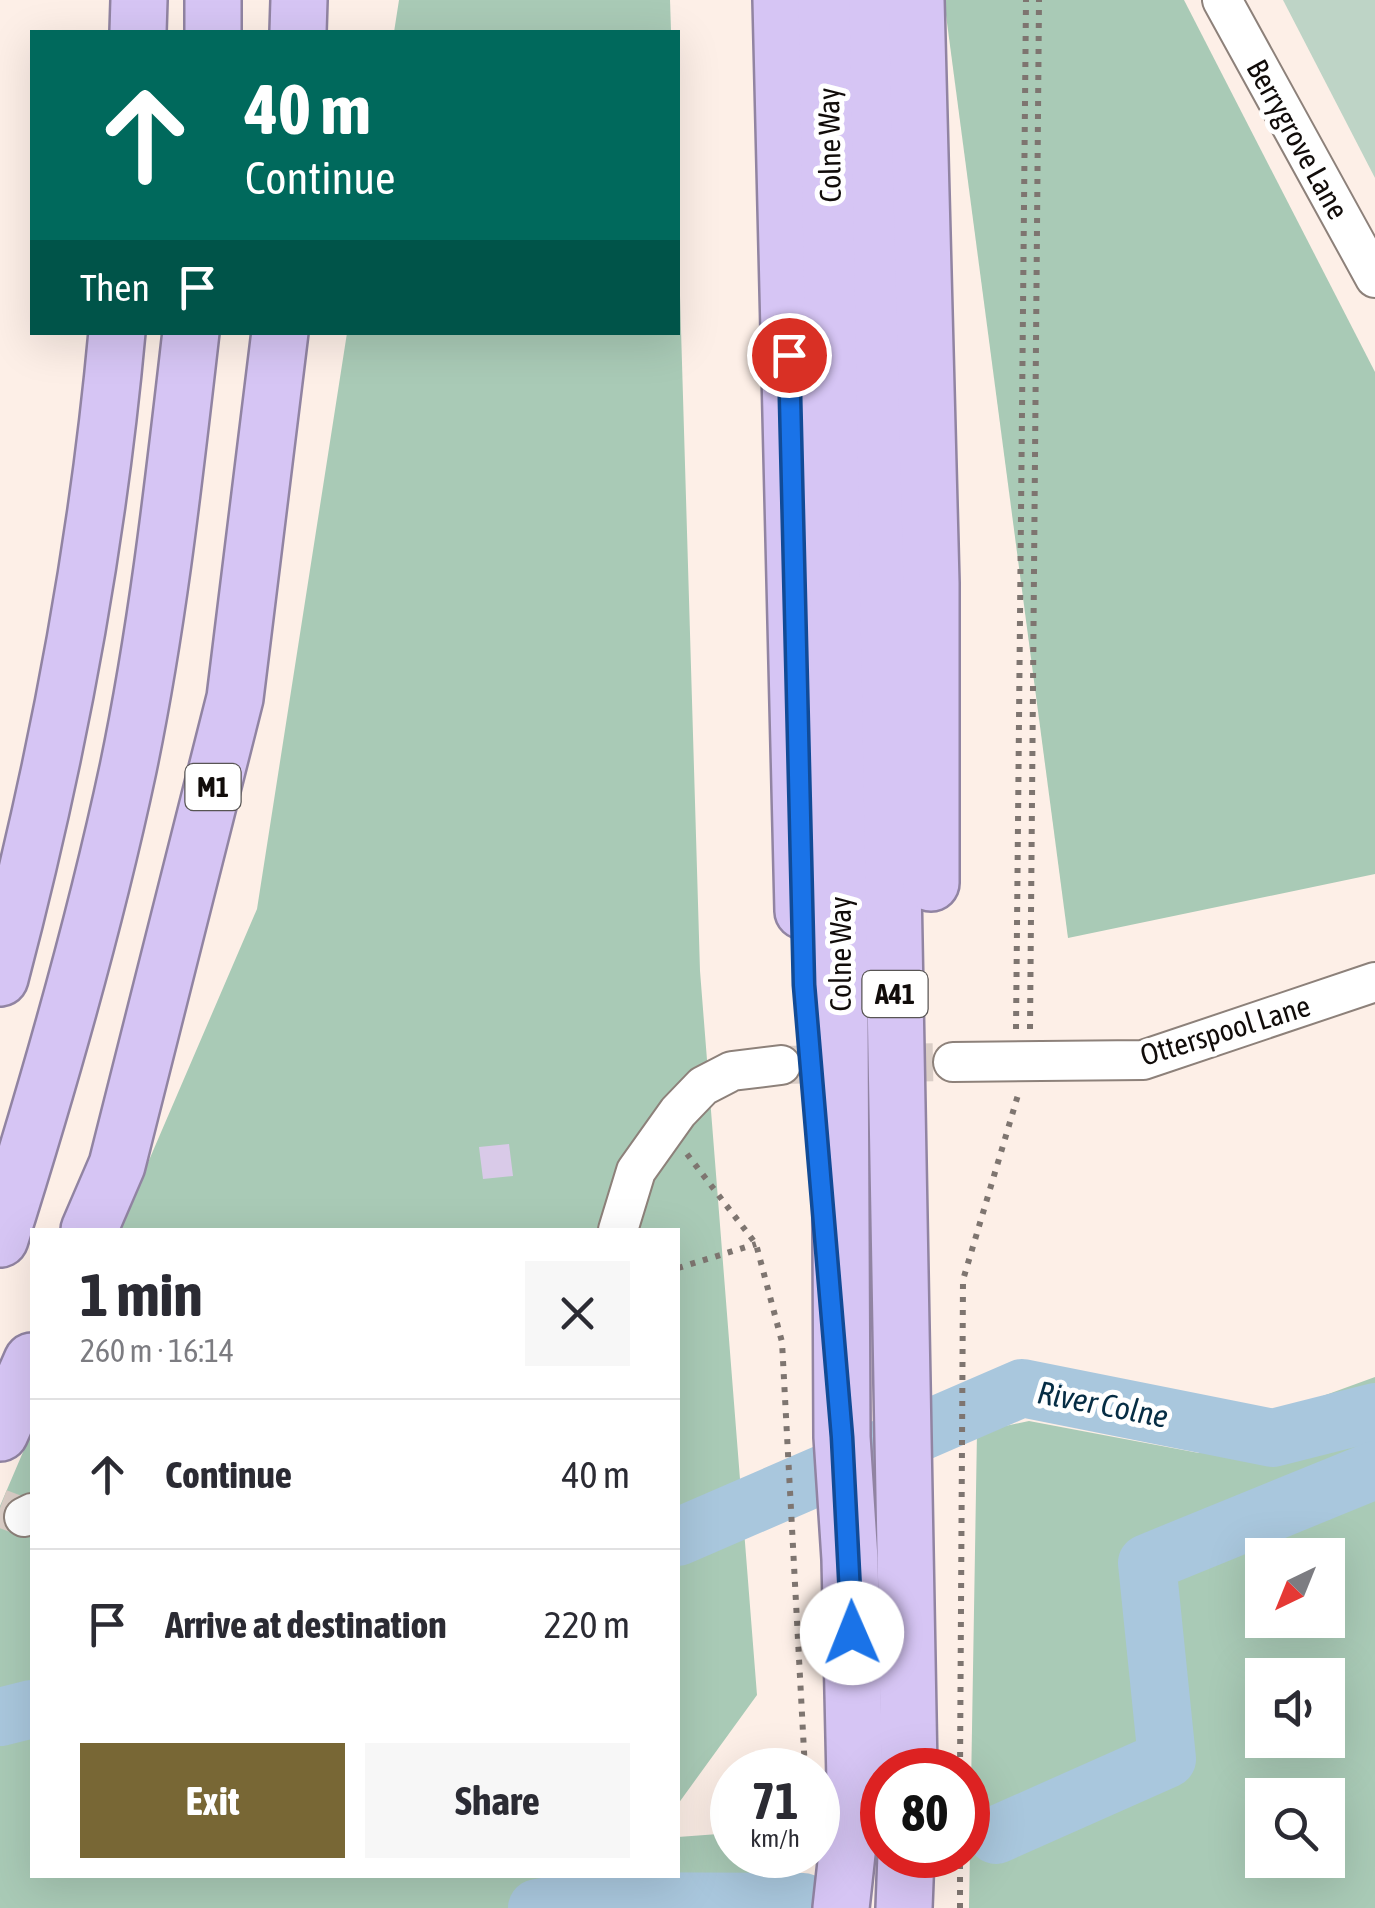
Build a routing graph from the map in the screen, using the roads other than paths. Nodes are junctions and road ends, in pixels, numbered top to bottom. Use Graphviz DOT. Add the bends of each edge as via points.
graph roads {
  1 [pos="138,0"];
  2 [pos="213,0"];
  3 [pos="299,0"];
  4 [pos="781,0"];
  5 [pos="826,0"];
  6 [pos="877,0"];
  7 [pos="916,0"];
  8 [pos="1222,0"];
  9 [pos="138,30"];
  10 [pos="213,30"];
  11 [pos="298,30"];
  12 [pos="1375,278"];
  13 [pos="117,335"];
  14 [pos="191,335"];
  15 [pos="280,335"];
  16 [pos="0,978"];
  17 [pos="1375,982"];
  18 [pos="953,1062"];
  19 [pos="781,1065"];
  20 [pos="90,1228"];
  21 [pos="619,1228"];
  22 [pos="0,1239"];
  23 [pos="30,1366"];
  24 [pos="900,1370"];
  25 [pos="0,1433"];
  26 [pos="842,1437"];
  27 [pos="908,1748"];
  28 [pos="905,1878"];
  29 [pos="841,1908"];
  30 [pos="904,1908"];
  1 -- 9 [label="highway"];
  2 -- 10 [label="highway"];
  3 -- 11 [label="highway"];
  4 -- 26 [label="highway" via="804,985"];
  5 -- 26 [label="highway, Colne Way / A41" via="838,616"];
  6 -- 24 [label="highway, Colne Way / A41"];
  7 -- 24 [label="highway" via="932,1002"];
  8 -- 12 [label="street, Berrygrove Lane"];
  13 -- 16 [label="highway" via="87,578"];
  14 -- 22 [label="highway" via="167,543 128,768 86,946"];
  15 -- 20 [label="highway, M1" via="235,698 118,1165"];
  17 -- 18 [label="street, Otterspool Lane" via="1144,1060"];
  19 -- 21 [label="street" via="732,1071 703,1086 636,1171"];
  23 -- 25 [label="highway"];
  24 -- 27 [label="highway, Colne Way / A41"];
  26 -- 29 [label="highway, Colne Way / A41" via="855,1782"];
  28 -- 30 [label="highway"];
}
